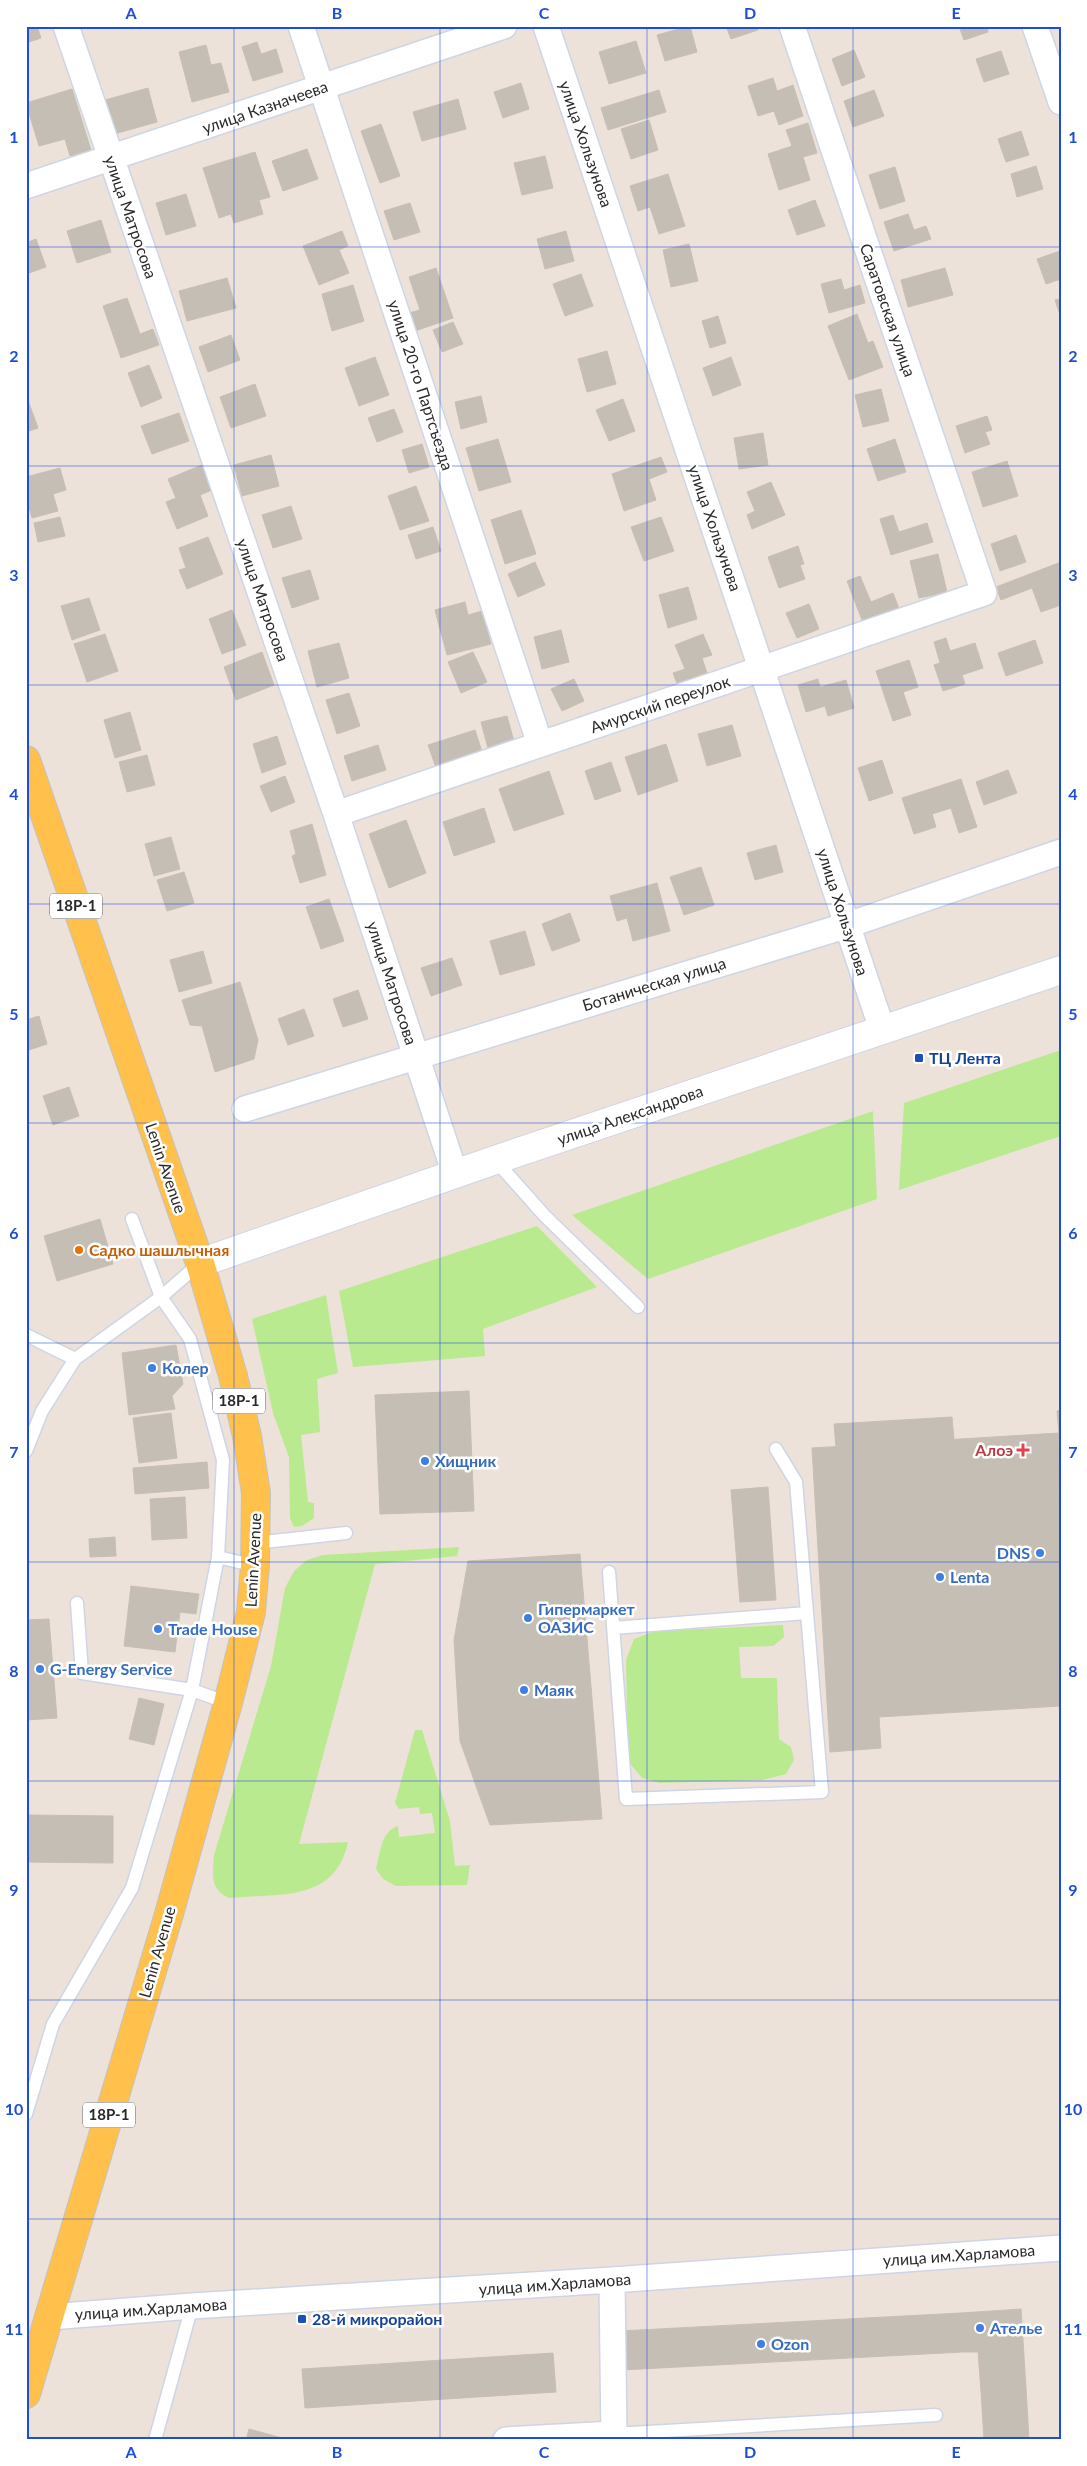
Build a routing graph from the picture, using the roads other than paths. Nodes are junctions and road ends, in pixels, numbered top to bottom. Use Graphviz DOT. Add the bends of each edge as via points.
graph roads {
  1 [pos="66,26"];
  2 [pos="301,26"];
  3 [pos="504,26"];
  4 [pos="546,26"];
  5 [pos="792,26"];
  6 [pos="1035,26"];
  7 [pos="322,87"];
  8 [pos="1061,102"];
  9 [pos="111,158"];
  10 [pos="26,186"];
  11 [pos="984,593"];
  12 [pos="762,669"];
  13 [pos="540,744"];
  14 [pos="26,760"];
  15 [pos="336,814"];
  16 [pos="1061,852"];
  17 [pos="848,925"];
  18 [pos="1061,970"];
  19 [pos="882,1030"];
  20 [pos="416,1057"];
  21 [pos="245,1109"];
  22 [pos="495,1160"];
  23 [pos="455,1174"];
  24 [pos="132,1219"];
  25 [pos="200,1263"];
  26 [pos="161,1297"];
  27 [pos="638,1307"];
  28 [pos="26,1335"];
  29 [pos="75,1359"];
  30 [pos="776,1449"];
  31 [pos="26,1451"];
  32 [pos="346,1533"];
  33 [pos="255,1555"];
  34 [pos="218,1558"];
  35 [pos="609,1572"];
  36 [pos="77,1603"];
  37 [pos="807,1613"];
  38 [pos="613,1628"];
  39 [pos="192,1690"];
  40 [pos="228,1703"];
  41 [pos="26,2114"];
  42 [pos="1061,2248"];
  43 [pos="612,2280"];
  44 [pos="192,2306"];
  45 [pos="49,2317"];
  46 [pos="26,2394"];
  47 [pos="936,2415"];
  48 [pos="614,2437"];
  49 [pos="156,2440"];
  50 [pos="506,2440"];
  1 -- 9 [label="street, улица Матросова"];
  2 -- 7 [label="street, улица 20-го Партсъезда"];
  3 -- 7 [label="street, улица Казначеева"];
  4 -- 12 [label="street, улица Хользунова"];
  5 -- 11 [label="street, Саратовская улица"];
  6 -- 8 [label="street"];
  7 -- 9 [label="street, улица Казначеева"];
  7 -- 13 [label="street, улица 20-го Партсъезда"];
  9 -- 10 [label="street, улица Казначеева"];
  9 -- 15 [label="street, улица Матросова"];
  11 -- 12 [label="street, Амурский переулок"];
  12 -- 13 [label="street, Амурский переулок"];
  12 -- 17 [label="street, улица Хользунова"];
  13 -- 15 [label="street, Амурский переулок"];
  14 -- 25 [label="main road, Lenin Avenue / 18Р-1"];
  15 -- 20 [label="street, улица Матросова"];
  16 -- 17 [label="street, Ботаническая улица"];
  17 -- 19 [label="street, улица Хользунова"];
  17 -- 20 [label="street, Ботаническая улица"];
  18 -- 19 [label="main road, улица Александрова"];
  19 -- 22 [label="main road, улица Александрова"];
  20 -- 21 [label="street, Ботаническая улица"];
  20 -- 23 [label="street, улица Матросова"];
  22 -- 23 [label="main road, улица Александрова"];
  22 -- 27 [label="lane" via="544,1215"];
  23 -- 25 [label="main road, улица Александрова"];
  24 -- 26 [label="lane"];
  25 -- 26 [label="lane"];
  25 -- 33 [label="main road, Lenin Avenue / 18Р-1" via="247,1436 256,1493"];
  26 -- 29 [label="lane"];
  26 -- 34 [label="lane" via="190,1338 223,1460"];
  28 -- 29 [label="lane"];
  29 -- 31 [label="lane" via="42,1411"];
  30 -- 37 [label="lane" via="796,1482"];
  32 -- 33 [label="lane"];
  33 -- 34 [label="lane"];
  33 -- 40 [label="main road, Lenin Avenue / 18Р-1" via="250,1612"];
  34 -- 39 [label="lane"];
  35 -- 38 [label="lane"];
  36 -- 39 [label="lane" via="82,1673"];
  37 -- 38 [label="lane"];
  37 -- 38 [label="lane" via="822,1792 626,1799"];
  39 -- 40 [label="lane"];
  39 -- 41 [label="lane" via="132,1888 53,2024"];
  40 -- 45 [label="main road, Lenin Avenue / 18Р-1"];
  42 -- 43 [label="street, улица им.Харламова"];
  43 -- 44 [label="street, улица им.Харламова"];
  43 -- 48 [label="street"];
  44 -- 45 [label="street, улица им.Харламова"];
  44 -- 49 [label="lane"];
  45 -- 46 [label="main road, Lenin Avenue / 18Р-1"];
  47 -- 48 [label="lane"];
  48 -- 50 [label="street"];
}
